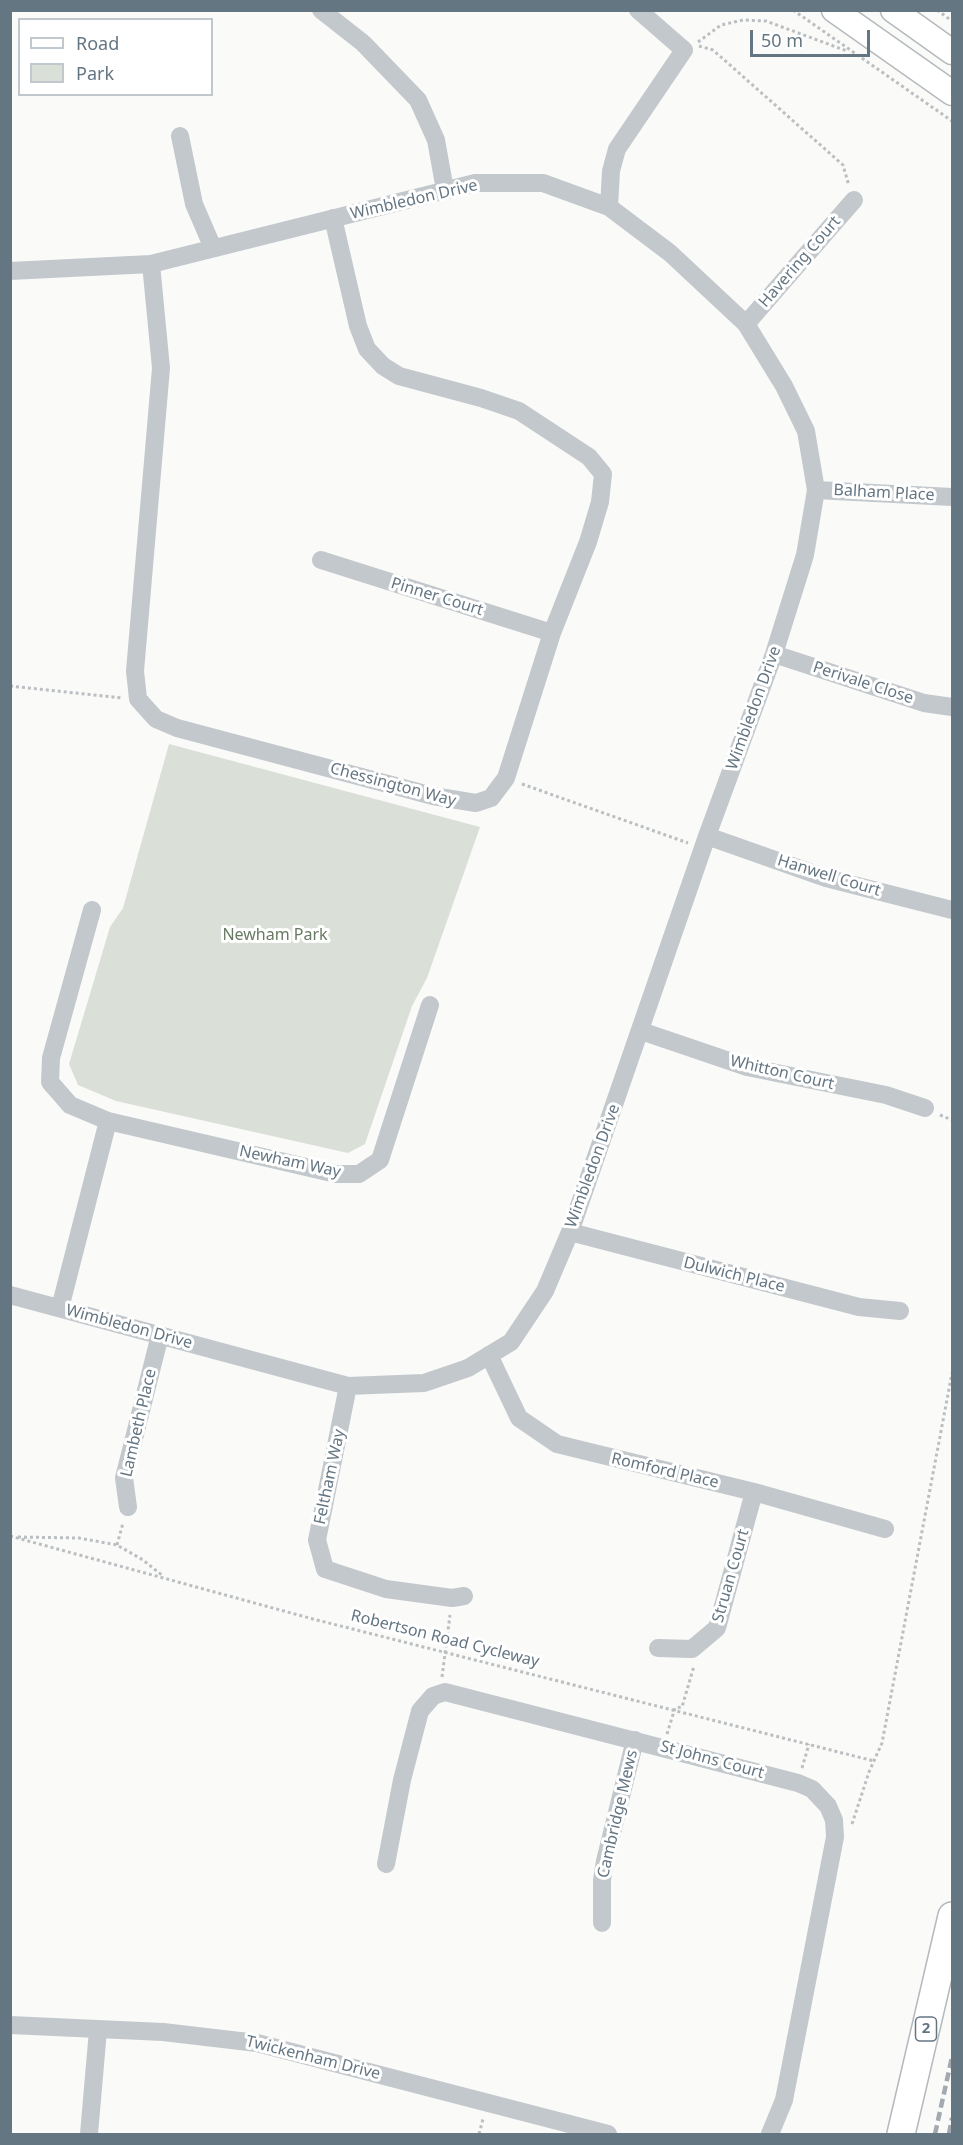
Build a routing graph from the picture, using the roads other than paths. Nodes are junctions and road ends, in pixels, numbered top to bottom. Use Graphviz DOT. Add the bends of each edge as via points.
graph roads {
  1 [pos="321,10"];
  2 [pos="638,10"];
  3 [pos="834,10"];
  4 [pos="893,10"];
  5 [pos="952,52"];
  6 [pos="952,93"];
  7 [pos="180,136"];
  8 [pos="445,190"];
  9 [pos="854,200"];
  10 [pos="609,207"];
  11 [pos="333,218"];
  12 [pos="213,248"];
  13 [pos="150,264"];
  14 [pos="10,270"];
  15 [pos="746,324"];
  16 [pos="816,490"];
  17 [pos="952,497"];
  18 [pos="321,560"];
  19 [pos="552,633"];
  20 [pos="774,654"];
  21 [pos="952,707"];
  22 [pos="705,843"];
  23 [pos="92,910"];
  24 [pos="952,910"];
  25 [pos="430,1005"];
  26 [pos="641,1031"];
  27 [pos="925,1108"];
  28 [pos="108,1121"];
  29 [pos="570,1232"];
  30 [pos="10,1295"];
  31 [pos="60,1308"];
  32 [pos="900,1311"];
  33 [pos="160,1335"];
  34 [pos="489,1356"];
  35 [pos="348,1386"];
  36 [pos="754,1492"];
  37 [pos="128,1507"];
  38 [pos="885,1529"];
  39 [pos="464,1596"];
  40 [pos="657,1648"];
  41 [pos="635,1740"];
  42 [pos="386,1864"];
  43 [pos="952,1916"];
  44 [pos="602,1923"];
  45 [pos="10,2025"];
  46 [pos="98,2030"];
  47 [pos="89,2134"];
  48 [pos="608,2134"];
  49 [pos="770,2134"];
  50 [pos="901,2134"];
  1 -- 8 [label="street" via="363,43 418,100 436,140"];
  2 -- 10 [label="street" via="684,50 617,149"];
  3 -- 6 [label="main road"];
  4 -- 5 [label="main road"];
  7 -- 12 [label="street" via="194,204"];
  8 -- 10 [label="street, Wimbledon Drive" via="475,183 543,183"];
  8 -- 11 [label="street, Wimbledon Drive"];
  9 -- 15 [label="street, Havering Court"];
  10 -- 15 [label="street, Wimbledon Drive" via="670,253"];
  11 -- 12 [label="street, Wimbledon Drive"];
  11 -- 19 [label="street, Chessington Way" via="358,326 367,349 383,366 399,376 519,411 589,457 603,474 591,532"];
  12 -- 13 [label="street, Wimbledon Drive"];
  13 -- 14 [label="street, Wimbledon Drive"];
  13 -- 19 [label="street, Chessington Way" via="161,368 135,671 138,699 156,719 177,728 476,803 491,798 506,778"];
  15 -- 16 [label="street, Wimbledon Drive" via="806,430"];
  16 -- 17 [label="street, Balham Place"];
  16 -- 20 [label="street, Wimbledon Drive" via="805,555"];
  18 -- 19 [label="street, Pinner Court"];
  20 -- 21 [label="street, Perivale Close" via="924,704"];
  20 -- 22 [label="street, Wimbledon Drive"];
  22 -- 24 [label="street, Hanwell Court"];
  22 -- 26 [label="street, Wimbledon Drive"];
  23 -- 28 [label="street, Newham Way" via="51,1058 50,1082 70,1105"];
  25 -- 28 [label="street, Newham Way" via="380,1160 358,1174 336,1174"];
  26 -- 27 [label="street, Whitton Court" via="747,1067 886,1095"];
  26 -- 29 [label="street, Wimbledon Drive"];
  28 -- 31 [label="street"];
  29 -- 32 [label="street, Dulwich Place" via="859,1307"];
  29 -- 34 [label="street, Wimbledon Drive" via="545,1291 512,1342"];
  30 -- 31 [label="street, Wimbledon Drive"];
  31 -- 33 [label="street, Wimbledon Drive"];
  33 -- 35 [label="street, Wimbledon Drive"];
  33 -- 37 [label="street, Lambeth Place" via="124,1478"];
  34 -- 35 [label="street, Wimbledon Drive" via="468,1368 424,1383"];
  34 -- 36 [label="street, Romford Place" via="519,1418 557,1444"];
  35 -- 39 [label="street, Feltham Way" via="316,1540 325,1569 386,1588 452,1598"];
  36 -- 38 [label="street, Romford Place"];
  36 -- 40 [label="street, Struan Court" via="717,1628 692,1649"];
  41 -- 42 [label="street, St Johns Court" via="452,1692 439,1693 420,1711"];
  41 -- 44 [label="street, Cambridge Mews" via="605,1861"];
  41 -- 49 [label="street, St Johns Court" via="798,1783 819,1794 834,1820 835,1837 784,2100"];
  43 -- 50 [label="highway, 2"];
  45 -- 46 [label="street, Twickenham Drive"];
  46 -- 47 [label="street"];
  46 -- 48 [label="street, Twickenham Drive" via="163,2032 272,2046"];
}
